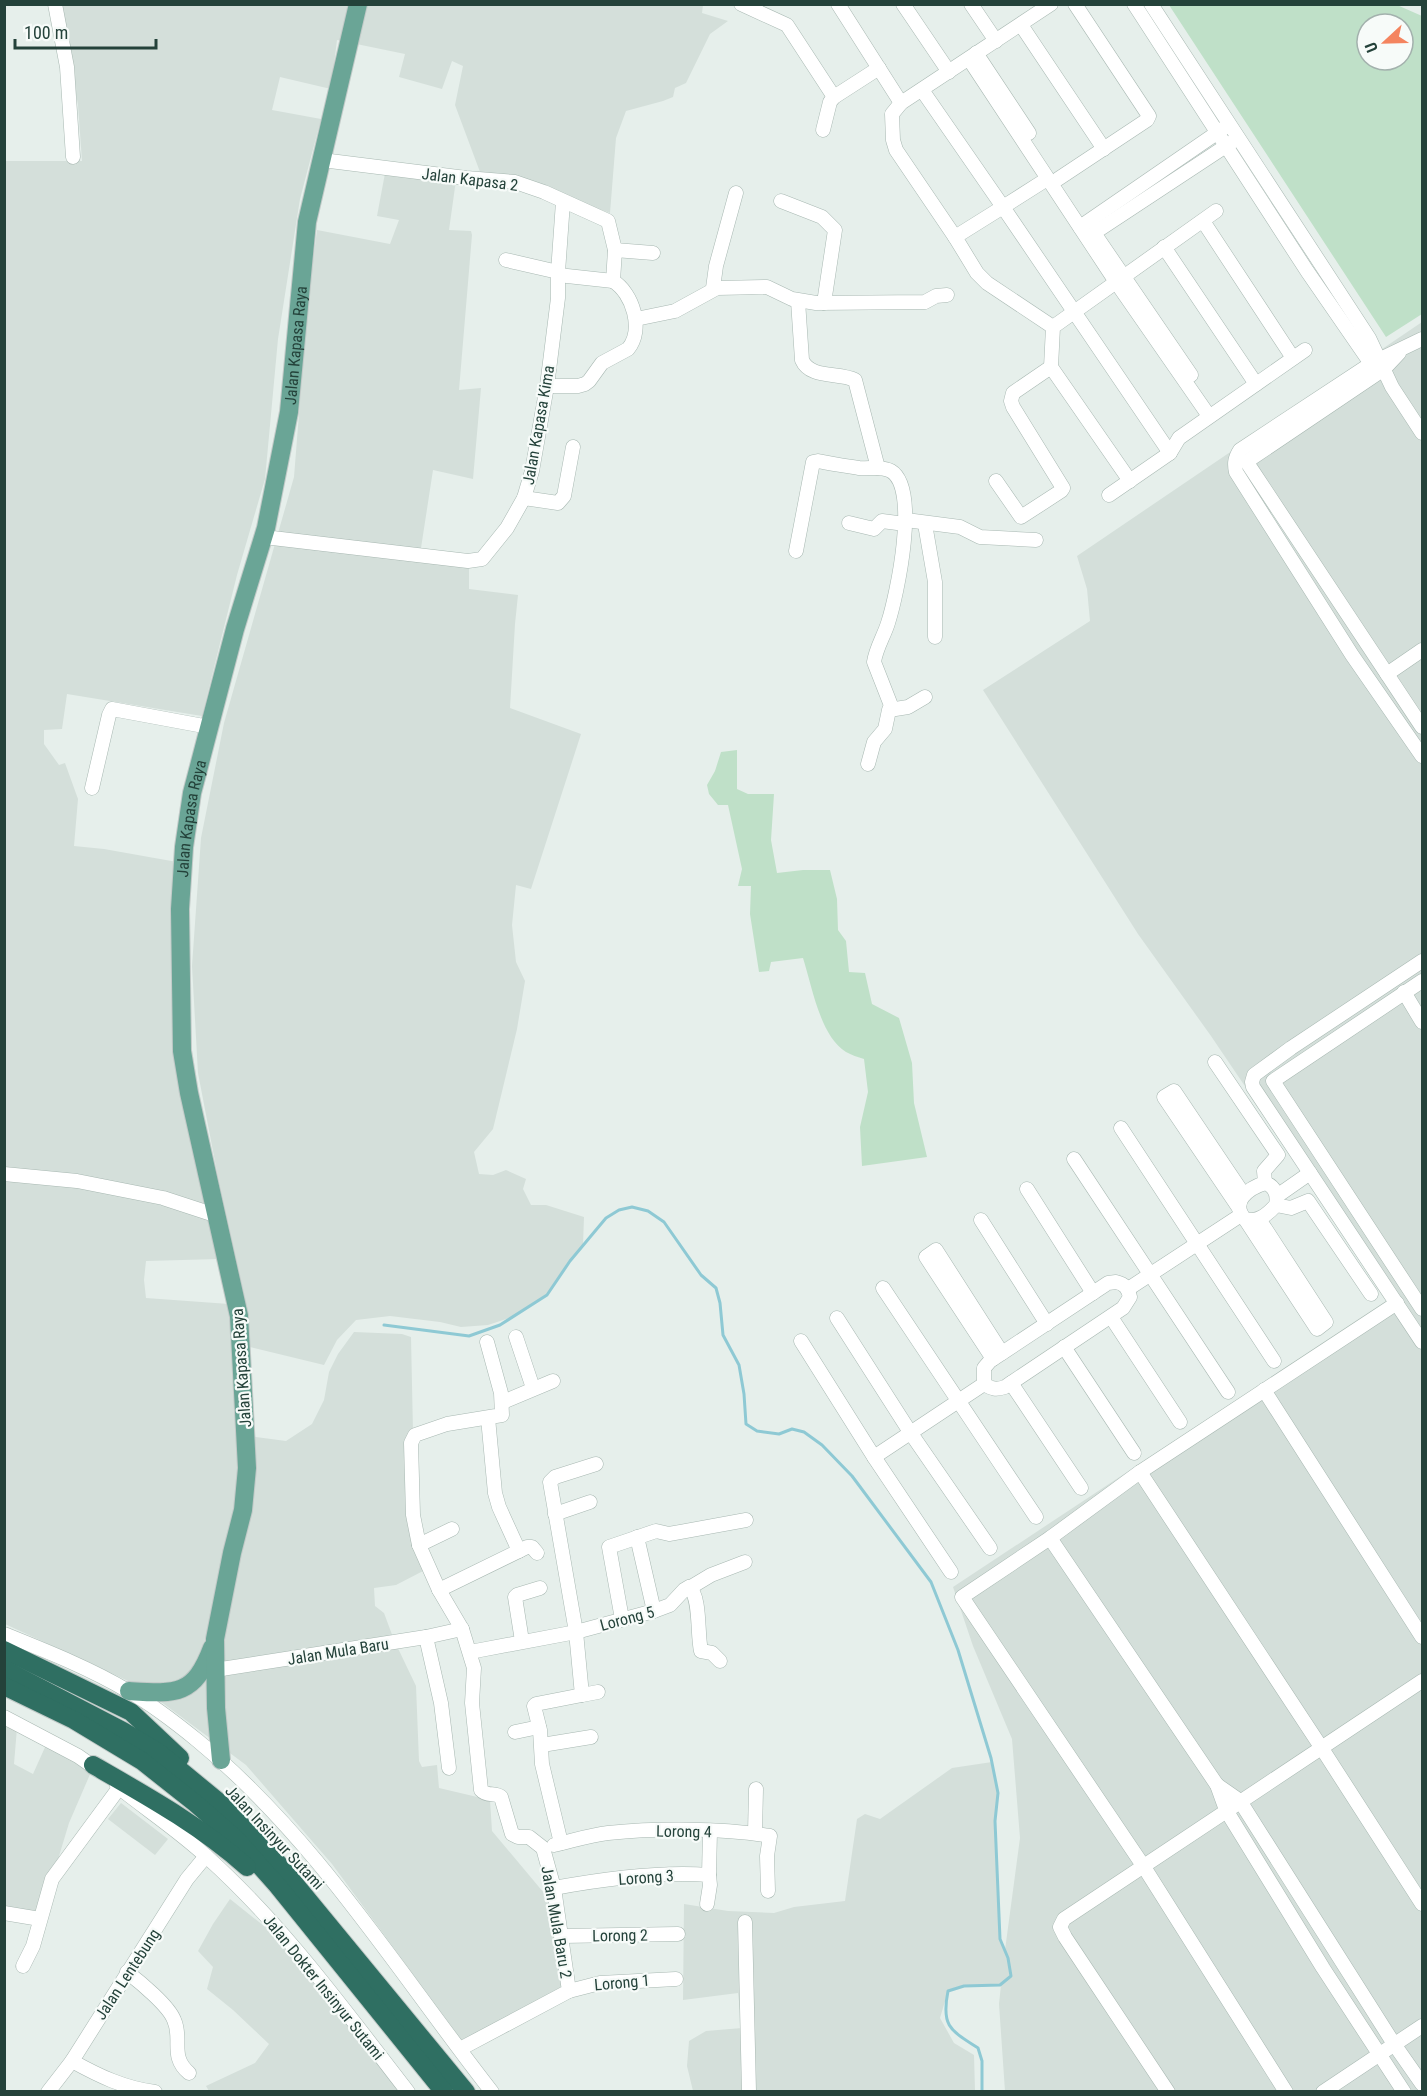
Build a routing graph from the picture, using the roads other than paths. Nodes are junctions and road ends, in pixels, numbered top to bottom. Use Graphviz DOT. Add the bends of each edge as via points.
graph roads {
  1 [pos="55,4"];
  2 [pos="358,4"];
  3 [pos="741,4"];
  4 [pos="838,4"];
  5 [pos="903,4"];
  6 [pos="971,4"];
  7 [pos="1075,4"];
  8 [pos="1134,4"];
  9 [pos="1151,4"];
  10 [pos="1045,6"];
  11 [pos="1021,25"];
  12 [pos="996,41"];
  13 [pos="973,56"];
  14 [pos="879,68"];
  15 [pos="949,72"];
  16 [pos="922,90"];
  17 [pos="834,97"];
  18 [pos="901,103"];
  19 [pos="1230,124"];
  20 [pos="823,130"];
  21 [pos="1239,138"];
  22 [pos="1221,139"];
  23 [pos="1104,149"];
  24 [pos="73,157"];
  25 [pos="322,160"];
  26 [pos="1053,178"];
  27 [pos="736,193"];
  28 [pos="781,201"];
  29 [pos="563,202"];
  30 [pos="1003,207"];
  31 [pos="1216,211"];
  32 [pos="1203,221"];
  33 [pos="1087,230"];
  34 [pos="955,237"];
  35 [pos="1164,247"];
  36 [pos="615,250"];
  37 [pos="652,253"];
  38 [pos="506,260"];
  39 [pos="558,273"];
  40 [pos="1119,279"];
  41 [pos="613,281"];
  42 [pos="713,288"];
  43 [pos="947,295"];
  44 [pos="798,301"];
  45 [pos="824,303"];
  46 [pos="1073,311"];
  47 [pos="636,321"];
  48 [pos="1053,327"];
  49 [pos="1422,339"];
  50 [pos="1305,350"];
  51 [pos="1293,358"];
  52 [pos="1378,366"];
  53 [pos="1051,367"];
  54 [pos="1256,384"];
  55 [pos="547,386"];
  56 [pos="1213,414"];
  57 [pos="1422,434"];
  58 [pos="573,447"];
  59 [pos="1170,453"];
  60 [pos="1241,463"];
  61 [pos="878,468"];
  62 [pos="996,481"];
  63 [pos="1130,481"];
  64 [pos="1109,495"];
  65 [pos="524,498"];
  66 [pos="906,522"];
  67 [pos="849,523"];
  68 [pos="925,524"];
  69 [pos="264,537"];
  70 [pos="1036,540"];
  71 [pos="796,552"];
  72 [pos="935,637"];
  73 [pos="1422,650"];
  74 [pos="1387,674"];
  75 [pos="925,697"];
  76 [pos="892,708"];
  77 [pos="209,727"];
  78 [pos="1422,727"];
  79 [pos="1422,756"];
  80 [pos="868,764"];
  81 [pos="93,788"];
  82 [pos="1422,961"];
  83 [pos="1422,981"];
  84 [pos="1404,993"];
  85 [pos="1422,1022"];
  86 [pos="1215,1062"];
  87 [pos="1273,1081"];
  88 [pos="1252,1082"];
  89 [pos="1121,1128"];
  90 [pos="1074,1160"];
  91 [pos="1308,1169"];
  92 [pos="4,1174"];
  93 [pos="1027,1189"];
  94 [pos="1272,1193"];
  95 [pos="1244,1194"];
  96 [pos="1246,1215"];
  97 [pos="218,1216"];
  98 [pos="981,1220"];
  99 [pos="1197,1244"];
  100 [pos="1150,1275"];
  101 [pos="883,1288"];
  102 [pos="1128,1289"];
  103 [pos="1417,1290"];
  104 [pos="1093,1293"];
  105 [pos="1371,1294"];
  106 [pos="1397,1303"];
  107 [pos="1422,1309"];
  108 [pos="1111,1317"];
  109 [pos="837,1318"];
  110 [pos="1047,1323"];
  111 [pos="516,1337"];
  112 [pos="801,1341"];
  113 [pos="487,1342"];
  114 [pos="1422,1342"];
  115 [pos="1064,1347"];
  116 [pos="997,1356"];
  117 [pos="1274,1361"];
  118 [pos="553,1381"];
  119 [pos="1011,1383"];
  120 [pos="984,1384"];
  121 [pos="533,1388"];
  122 [pos="1264,1390"];
  123 [pos="1228,1392"];
  124 [pos="958,1401"];
  125 [pos="502,1402"];
  126 [pos="488,1418"];
  127 [pos="1180,1422"];
  128 [pos="910,1432"];
  129 [pos="1134,1453"];
  130 [pos="874,1457"];
  131 [pos="596,1464"];
  132 [pos="1140,1472"];
  133 [pos="1081,1488"];
  134 [pos="590,1502"];
  135 [pos="555,1514"];
  136 [pos="1036,1517"];
  137 [pos="746,1520"];
  138 [pos="452,1529"];
  139 [pos="637,1537"];
  140 [pos="1050,1538"];
  141 [pos="418,1545"];
  142 [pos="990,1548"];
  143 [pos="519,1551"];
  144 [pos="537,1553"];
  145 [pos="745,1562"];
  146 [pos="951,1572"];
  147 [pos="691,1587"];
  148 [pos="540,1588"];
  149 [pos="439,1590"];
  150 [pos="654,1611"];
  151 [pos="622,1619"];
  152 [pos="462,1629"];
  153 [pos="576,1632"];
  154 [pos="4,1634"];
  155 [pos="426,1637"];
  156 [pos="1422,1637"];
  157 [pos="215,1639"];
  158 [pos="522,1641"];
  159 [pos="4,1650"];
  160 [pos="470,1652"];
  161 [pos="720,1661"];
  162 [pos="4,1669"];
  163 [pos="215,1670"];
  164 [pos="1422,1681"];
  165 [pos="4,1686"];
  166 [pos="129,1691"];
  167 [pos="598,1692"];
  168 [pos="582,1695"];
  169 [pos="4,1717"];
  170 [pos="539,1727"];
  171 [pos="515,1732"];
  172 [pos="591,1737"];
  173 [pos="542,1745"];
  174 [pos="1322,1747"];
  175 [pos="221,1760"];
  176 [pos="93,1766"];
  177 [pos="448,1768"];
  178 [pos="1217,1785"];
  179 [pos="119,1788"];
  180 [pos="756,1789"];
  181 [pos="1240,1801"];
  182 [pos="220,1803"];
  183 [pos="1226,1810"];
  184 [pos="710,1831"];
  185 [pos="755,1833"];
  186 [pos="561,1844"];
  187 [pos="543,1848"];
  188 [pos="206,1856"];
  189 [pos="1144,1867"];
  190 [pos="709,1875"];
  191 [pos="554,1888"];
  192 [pos="768,1892"];
  193 [pos="707,1904"];
  194 [pos="1422,1904"];
  195 [pos="4,1913"];
  196 [pos="40,1919"];
  197 [pos="744,1922"];
  198 [pos="678,1934"];
  199 [pos="562,1936"];
  200 [pos="326,1944"];
  201 [pos="23,1966"];
  202 [pos="127,1972"];
  203 [pos="676,1979"];
  204 [pos="569,1991"];
  205 [pos="1422,2026"];
  206 [pos="1394,2044"];
  207 [pos="460,2049"];
  208 [pos="1379,2054"];
  209 [pos="72,2061"];
  210 [pos="189,2073"];
  211 [pos="1422,2084"];
  212 [pos="48,2091"];
  213 [pos="155,2091"];
  214 [pos="408,2091"];
  215 [pos="444,2091"];
  216 [pos="466,2091"];
  217 [pos="492,2091"];
  218 [pos="749,2091"];
  219 [pos="1168,2091"];
  220 [pos="1286,2091"];
  221 [pos="1323,2091"];
  222 [pos="1404,2091"];
  1 -- 24 [label="street" via="67,67"];
  2 -- 25 [label="main road, Jalan Kapasa Raya"];
  3 -- 17 [label="street" via="787,25"];
  4 -- 14 [label="street"];
  5 -- 15 [label="street"];
  6 -- 12 [label="street"];
  7 -- 23 [label="street" via="1149,116"];
  8 -- 22 [label="street"];
  9 -- 19 [label="street"];
  10 -- 11 [label="street"];
  11 -- 12 [label="street"];
  11 -- 23 [label="street"];
  12 -- 13 [label="street"];
  13 -- 15 [label="street"];
  13 -- 26 [label="street"];
  14 -- 17 [label="street"];
  14 -- 18 [label="street"];
  15 -- 16 [label="street"];
  16 -- 18 [label="street"];
  16 -- 30 [label="street"];
  17 -- 20 [label="street"];
  18 -- 34 [label="street" via="892,114 896,150"];
  19 -- 21 [label="street"];
  19 -- 22 [label="street"];
  21 -- 22 [label="street"];
  21 -- 52 [label="street" via="1369,338"];
  22 -- 33 [label="street"];
  22 -- 52 [label="street" via="1307,271"];
  23 -- 26 [label="street"];
  25 -- 29 [label="street, Jalan Kapasa 2" via="515,182"];
  25 -- 69 [label="main road, Jalan Kapasa Raya" via="307,222 287,421"];
  26 -- 30 [label="street"];
  26 -- 33 [label="street"];
  27 -- 42 [label="street"];
  28 -- 45 [label="street" via="822,217 835,230"];
  29 -- 36 [label="street, Jalan Kapasa 2" via="608,221"];
  29 -- 39 [label="street, Jalan Kapasa Kima"];
  30 -- 34 [label="street"];
  30 -- 46 [label="street"];
  31 -- 32 [label="street"];
  32 -- 35 [label="street"];
  32 -- 51 [label="street"];
  33 -- 40 [label="street"];
  34 -- 48 [label="street" via="987,283"];
  35 -- 40 [label="street"];
  35 -- 54 [label="street"];
  36 -- 37 [label="street"];
  36 -- 41 [label="street, Jalan Kapasa 2"];
  38 -- 39 [label="street"];
  39 -- 41 [label="street"];
  39 -- 55 [label="street, Jalan Kapasa Kima"];
  40 -- 46 [label="street"];
  40 -- 56 [label="street"];
  41 -- 47 [label="street" via="624,290"];
  42 -- 44 [label="street" via="767,287"];
  42 -- 47 [label="street" via="675,311"];
  43 -- 45 [label="street" via="925,302"];
  44 -- 45 [label="street"];
  44 -- 61 [label="street" via="802,360 814,371 855,381"];
  46 -- 48 [label="street"];
  46 -- 59 [label="street"];
  47 -- 55 [label="street" via="631,347 602,363 589,381 578,386"];
  48 -- 53 [label="street"];
  49 -- 52 [label="street"];
  50 -- 51 [label="street"];
  51 -- 54 [label="street"];
  52 -- 57 [label="street"];
  52 -- 60 [label="street"];
  53 -- 62 [label="street" via="1013,393 1011,400 1063,488 1021,517"];
  53 -- 63 [label="street"];
  54 -- 56 [label="street"];
  55 -- 65 [label="street, Jalan Kapasa Kima"];
  56 -- 59 [label="street" via="1179,438"];
  58 -- 65 [label="street" via="561,501"];
  59 -- 63 [label="street"];
  60 -- 74 [label="street"];
  60 -- 79 [label="street" via="1236,472 1348,649"];
  61 -- 66 [label="street" via="893,472 901,483"];
  61 -- 71 [label="street" via="812,463"];
  63 -- 64 [label="street"];
  65 -- 69 [label="street, Jalan Kapasa Kima" via="490,551 476,561"];
  66 -- 67 [label="street" via="882,521 874,529"];
  66 -- 68 [label="street"];
  66 -- 76 [label="street" via="898,584 874,662"];
  68 -- 70 [label="street" via="960,527 980,537"];
  68 -- 72 [label="street" via="935,582"];
  69 -- 77 [label="main road, Jalan Kapasa Raya"];
  73 -- 74 [label="street"];
  74 -- 78 [label="street"];
  75 -- 76 [label="street" via="908,707"];
  76 -- 80 [label="street" via="872,747"];
  77 -- 81 [label="street" via="112,709"];
  77 -- 97 [label="main road, Jalan Kapasa Raya" via="192,793 184,847 180,909 182,1052"];
  82 -- 88 [label="street" via="1273,1061 1254,1075"];
  83 -- 84 [label="street"];
  84 -- 85 [label="street"];
  84 -- 87 [label="street"];
  86 -- 94 [label="street" via="1278,1155 1264,1172"];
  87 -- 88 [label="street"];
  87 -- 103 [label="street"];
  88 -- 91 [label="street"];
  89 -- 99 [label="street"];
  90 -- 100 [label="street"];
  91 -- 94 [label="street"];
  91 -- 106 [label="street"];
  92 -- 97 [label="street" via="78,1181 152,1196"];
  93 -- 104 [label="street"];
  94 -- 95 [label="street" via="1257,1185"];
  94 -- 96 [label="street"];
  94 -- 105 [label="street" via="1291,1208 1308,1201"];
  95 -- 96 [label="street" via="1239,1200"];
  95 -- 96 [label="street" via="1174,1090 1164,1097"];
  96 -- 96 [label="street" via="1326,1322 1317,1329"];
  96 -- 99 [label="street"];
  97 -- 157 [label="main road, Jalan Kapasa Raya" via="239,1316 247,1468 243,1510"];
  98 -- 110 [label="street"];
  99 -- 100 [label="street"];
  99 -- 117 [label="street"];
  100 -- 102 [label="street"];
  100 -- 123 [label="street"];
  101 -- 124 [label="street"];
  102 -- 104 [label="street" via="1116,1282"];
  102 -- 108 [label="street" via="1128,1303"];
  103 -- 107 [label="street"];
  104 -- 110 [label="street"];
  106 -- 114 [label="street"];
  106 -- 122 [label="street"];
  108 -- 115 [label="street"];
  108 -- 127 [label="street"];
  109 -- 128 [label="street"];
  110 -- 116 [label="street"];
  111 -- 121 [label="street"];
  112 -- 130 [label="street"];
  113 -- 125 [label="street"];
  115 -- 119 [label="street"];
  115 -- 129 [label="street"];
  116 -- 116 [label="street" via="926,1257 936,1250"];
  116 -- 120 [label="street" via="984,1368"];
  118 -- 121 [label="street"];
  119 -- 120 [label="street" via="997,1389"];
  119 -- 133 [label="street"];
  120 -- 124 [label="street"];
  121 -- 125 [label="street"];
  122 -- 132 [label="street"];
  122 -- 156 [label="street"];
  124 -- 128 [label="street"];
  124 -- 136 [label="street"];
  125 -- 126 [label="street" via="500,1416"];
  126 -- 141 [label="street, Jalan Mula Baru 2" via="447,1424 412,1439 413,1515"];
  126 -- 143 [label="street" via="495,1493"];
  128 -- 130 [label="street"];
  128 -- 142 [label="street"];
  130 -- 146 [label="street"];
  131 -- 135 [label="street" via="551,1480"];
  132 -- 140 [label="street"];
  132 -- 174 [label="street"];
  134 -- 135 [label="street"];
  135 -- 153 [label="street"];
  137 -- 139 [label="street" via="669,1534 656,1531"];
  138 -- 141 [label="street"];
  139 -- 150 [label="street"];
  139 -- 151 [label="street" via="609,1548"];
  140 -- 178 [label="street"];
  140 -- 189 [label="street" via="962,1597"];
  141 -- 149 [label="street, Jalan Mula Baru 2"];
  143 -- 144 [label="street" via="531,1547"];
  143 -- 149 [label="street"];
  145 -- 147 [label="street, Lorong 5"];
  147 -- 150 [label="street, Lorong 5" via="670,1605"];
  147 -- 161 [label="street" via="700,1649"];
  148 -- 158 [label="street" via="515,1597"];
  149 -- 152 [label="street, Jalan Mula Baru 2"];
  150 -- 151 [label="street, Lorong 5"];
  151 -- 153 [label="street, Lorong 5"];
  152 -- 155 [label="street, Jalan Mula Baru"];
  152 -- 160 [label="street, Jalan Mula Baru 2"];
  153 -- 158 [label="street, Lorong 5"];
  153 -- 168 [label="street"];
  154 -- 166 [label="street"];
  155 -- 163 [label="street, Jalan Mula Baru"];
  155 -- 177 [label="street" via="441,1703"];
  157 -- 163 [label="main road, Jalan Kapasa Raya"];
  157 -- 166 [label="main road, Jalan Kapasa Raya" via="202,1671 190,1684 178,1691 161,1693"];
  158 -- 160 [label="street, Lorong 5"];
  159 -- 182 [label="highway" via="131,1712"];
  160 -- 187 [label="street, Jalan Mula Baru 2" via="481,1790 501,1797 515,1836 529,1837"];
  162 -- 182 [label="highway, Jalan Insinyur Sutami" via="158,1752"];
  163 -- 175 [label="main road, Jalan Kapasa Raya"];
  164 -- 174 [label="street"];
  165 -- 200 [label="highway, Jalan Insinyur Sutami" via="74,1720 142,1761 195,1803 235,1838"];
  166 -- 175 [label="street"];
  167 -- 168 [label="street"];
  168 -- 170 [label="street" via="535,1704"];
  169 -- 176 [label="street, Jalan Dokter Insinyur Sutami"];
  170 -- 171 [label="street"];
  170 -- 173 [label="street"];
  172 -- 173 [label="street"];
  173 -- 186 [label="street" via="542,1764"];
  174 -- 181 [label="street"];
  174 -- 194 [label="street"];
  175 -- 207 [label="street" via="295,1837 392,1955"];
  176 -- 179 [label="street, Jalan Dokter Insinyur Sutami"];
  176 -- 200 [label="highway" via="222,1845"];
  178 -- 181 [label="street"];
  178 -- 183 [label="street"];
  179 -- 188 [label="street, Jalan Dokter Insinyur Sutami"];
  179 -- 196 [label="street" via="52,1879"];
  180 -- 185 [label="street"];
  181 -- 183 [label="street"];
  181 -- 206 [label="street"];
  182 -- 216 [label="highway, Jalan Insinyur Sutami" via="276,1861"];
  183 -- 189 [label="street"];
  183 -- 208 [label="street"];
  184 -- 185 [label="street, Lorong 4"];
  184 -- 186 [label="street, Lorong 4" via="608,1833"];
  184 -- 190 [label="street"];
  185 -- 192 [label="street, Lorong 4" via="771,1832"];
  186 -- 187 [label="street, Lorong 4"];
  187 -- 191 [label="street, Jalan Mula Baru 2"];
  188 -- 202 [label="street, Jalan Lentebung"];
  188 -- 214 [label="street, Jalan Dokter Insinyur Sutami" via="302,1956"];
  189 -- 219 [label="street" via="1064,1919 1060,1927"];
  189 -- 220 [label="street"];
  190 -- 191 [label="street, Lorong 3" via="604,1880"];
  190 -- 193 [label="street"];
  191 -- 199 [label="street, Jalan Mula Baru 2"];
  195 -- 196 [label="street"];
  196 -- 201 [label="street"];
  197 -- 218 [label="street"];
  198 -- 199 [label="street, Lorong 2"];
  199 -- 204 [label="street, Jalan Mula Baru 2"];
  200 -- 215 [label="highway, Jalan Insinyur Sutami"];
  202 -- 209 [label="street, Jalan Lentebung"];
  202 -- 210 [label="street" via="171,2014 176,2026 178,2060"];
  203 -- 204 [label="street, Lorong 1" via="600,1983"];
  204 -- 207 [label="street, Jalan Mula Baru 2"];
  205 -- 206 [label="street"];
  206 -- 208 [label="street"];
  206 -- 211 [label="street"];
  207 -- 217 [label="street"];
  208 -- 221 [label="street"];
  208 -- 222 [label="street"];
  209 -- 212 [label="street, Jalan Lentebung"];
  209 -- 213 [label="street" via="107,2080 137,2090"];
}
